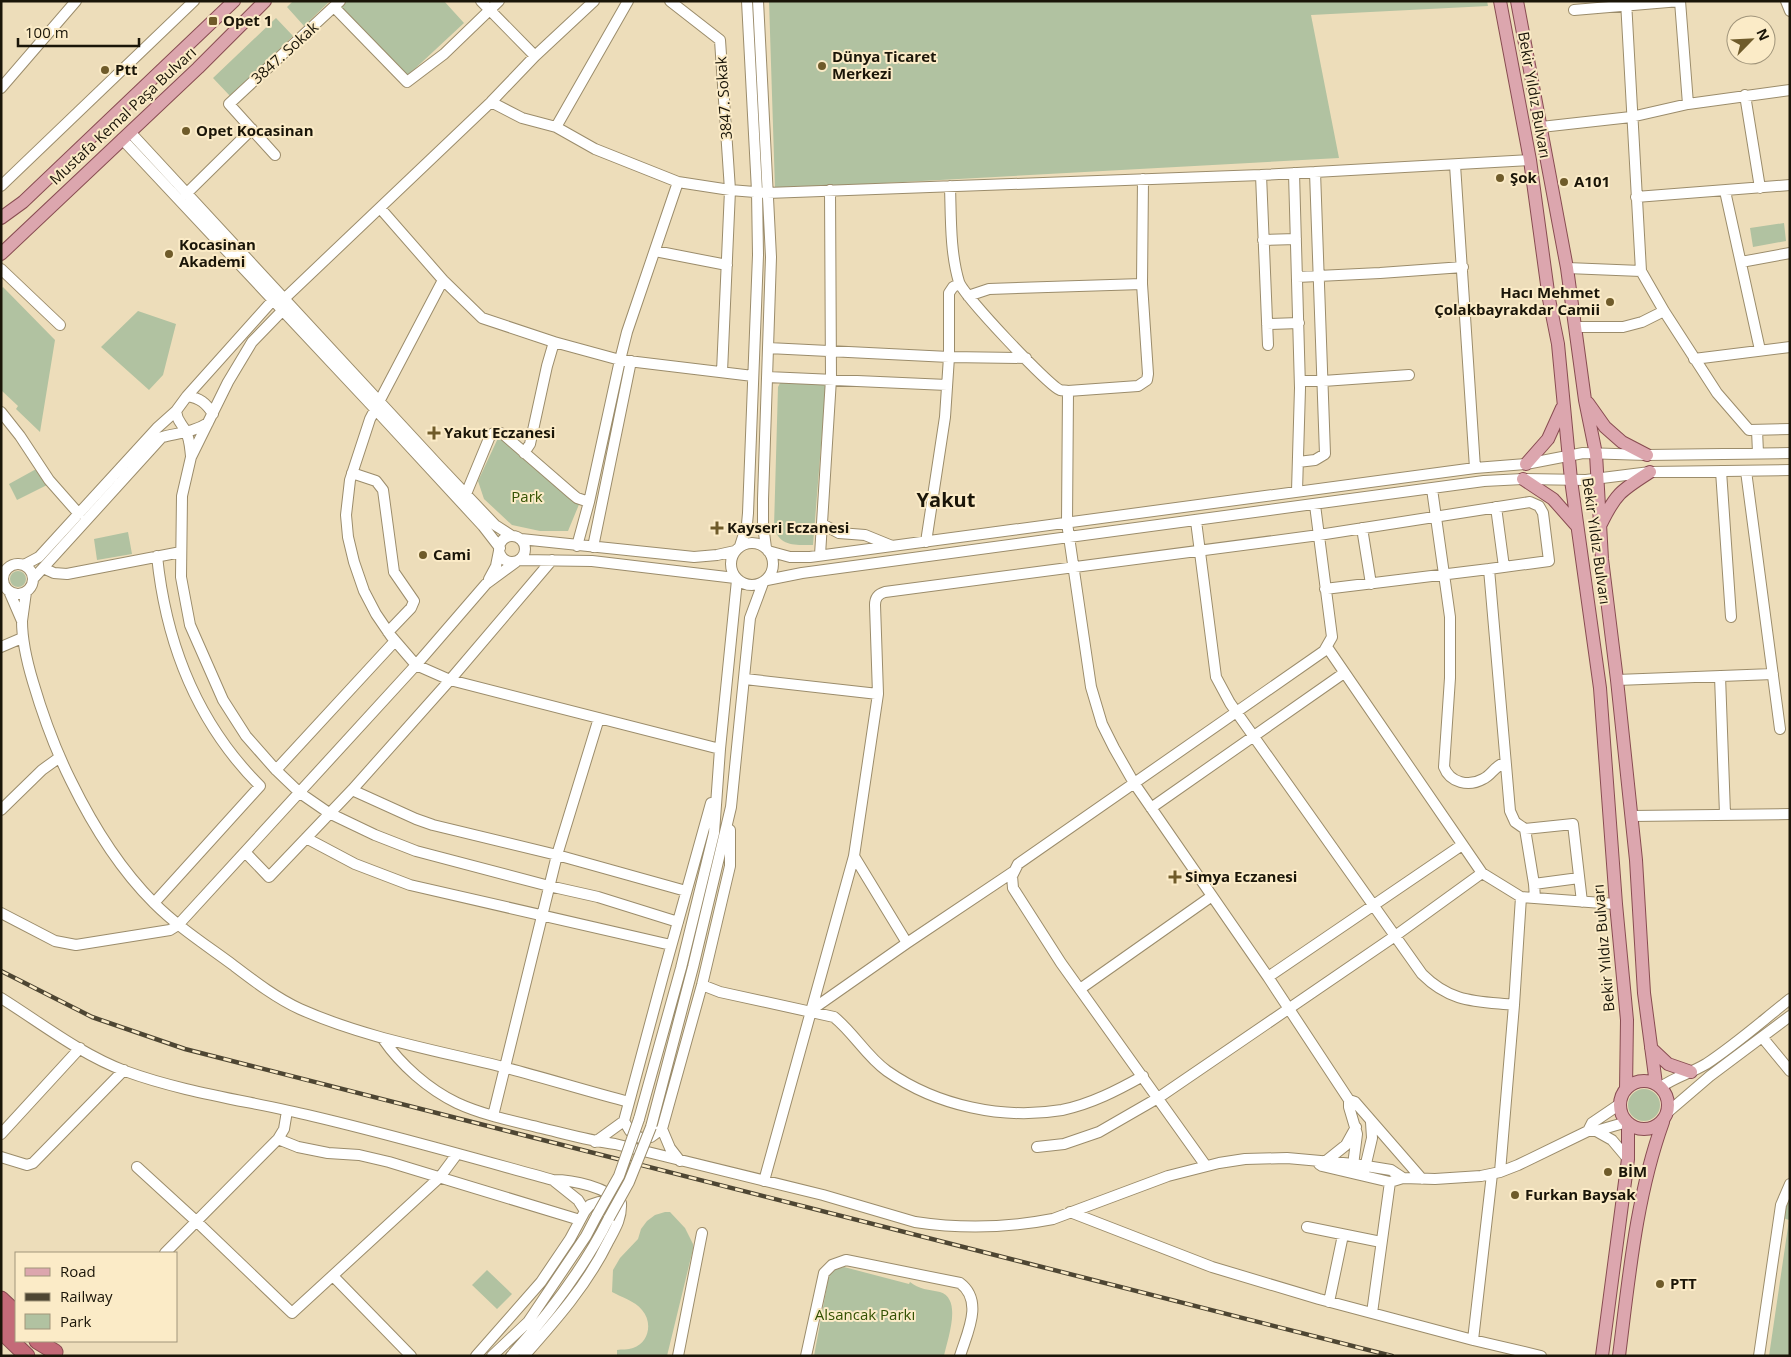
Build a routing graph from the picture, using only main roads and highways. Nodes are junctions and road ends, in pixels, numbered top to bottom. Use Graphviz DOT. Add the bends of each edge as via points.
graph roads {
  1 [pos="234,1"];
  2 [pos="265,1"];
  3 [pos="1500,1"];
  4 [pos="1517,1"];
  5 [pos="1,218"];
  6 [pos="1,254"];
  7 [pos="1585,400"];
  8 [pos="1563,406"];
  9 [pos="1647,455"];
  10 [pos="1526,464"];
  11 [pos="1650,472"];
  12 [pos="1522,479"];
  13 [pos="1576,525"];
  14 [pos="1600,526"];
  15 [pos="1651,1048"];
  16 [pos="1691,1072"];
  17 [pos="1658,1086"];
  18 [pos="1626,1089"];
  19 [pos="1665,1117"];
  20 [pos="1627,1123"];
  21 [pos="1,1299"];
  22 [pos="8,1325"];
  23 [pos="15,1336"];
  24 [pos="18,1342"];
  25 [pos="28,1342"];
  26 [pos="38,1342"];
  27 [pos="45,1342"];
  28 [pos="52,1355"];
  29 [pos="19,1356"];
  30 [pos="27,1356"];
  31 [pos="1602,1356"];
  32 [pos="1619,1356"];
  1 -- 5 [label="main road, Mustafa Kemal Paşa Bulvarı" via="23,202"];
  2 -- 6 [label="main road, Mustafa Kemal Paşa Bulvarı"];
  3 -- 8 [label="main road, Bekir Yıldız Bulvarı" via="1530,160 1558,344"];
  4 -- 7 [label="main road, Bekir Yıldız Bulvarı" via="1567,268"];
  7 -- 9 [label="main road" via="1605,427 1622,442"];
  7 -- 14 [label="main road, Bekir Yıldız Bulvarı" via="1596,454"];
  8 -- 10 [label="main road" via="1548,439"];
  8 -- 13 [label="main road, Bekir Yıldız Bulvarı"];
  11 -- 14 [label="main road" via="1621,491"];
  12 -- 13 [label="main road" via="1553,499"];
  13 -- 18 [label="main road, Bekir Yıldız Bulvarı" via="1600,688 1627,1013"];
  14 -- 15 [label="main road, Bekir Yıldız Bulvarı" via="1636,860 1644,993"];
  15 -- 16 [label="main road" via="1668,1064"];
  15 -- 17 [label="main road, Bekir Yıldız Bulvarı"];
  17 -- 18 [label="main road" via="1640,1081"];
  17 -- 19 [label="main road" via="1668,1102"];
  18 -- 20 [label="main road" via="1620,1104"];
  19 -- 20 [label="main road" via="1654,1128 1643,1130"];
  19 -- 32 [label="main road" via="1645,1180"];
  20 -- 31 [label="main road" via="1628,1158"];
  21 -- 22 [label="highway"];
  22 -- 23 [label="highway"];
  22 -- 29 [label="highway"];
  24 -- 30 [label="highway"];
  25 -- 28 [label="highway"];
  26 -- 28 [label="highway"];
  27 -- 28 [label="highway"];
}
